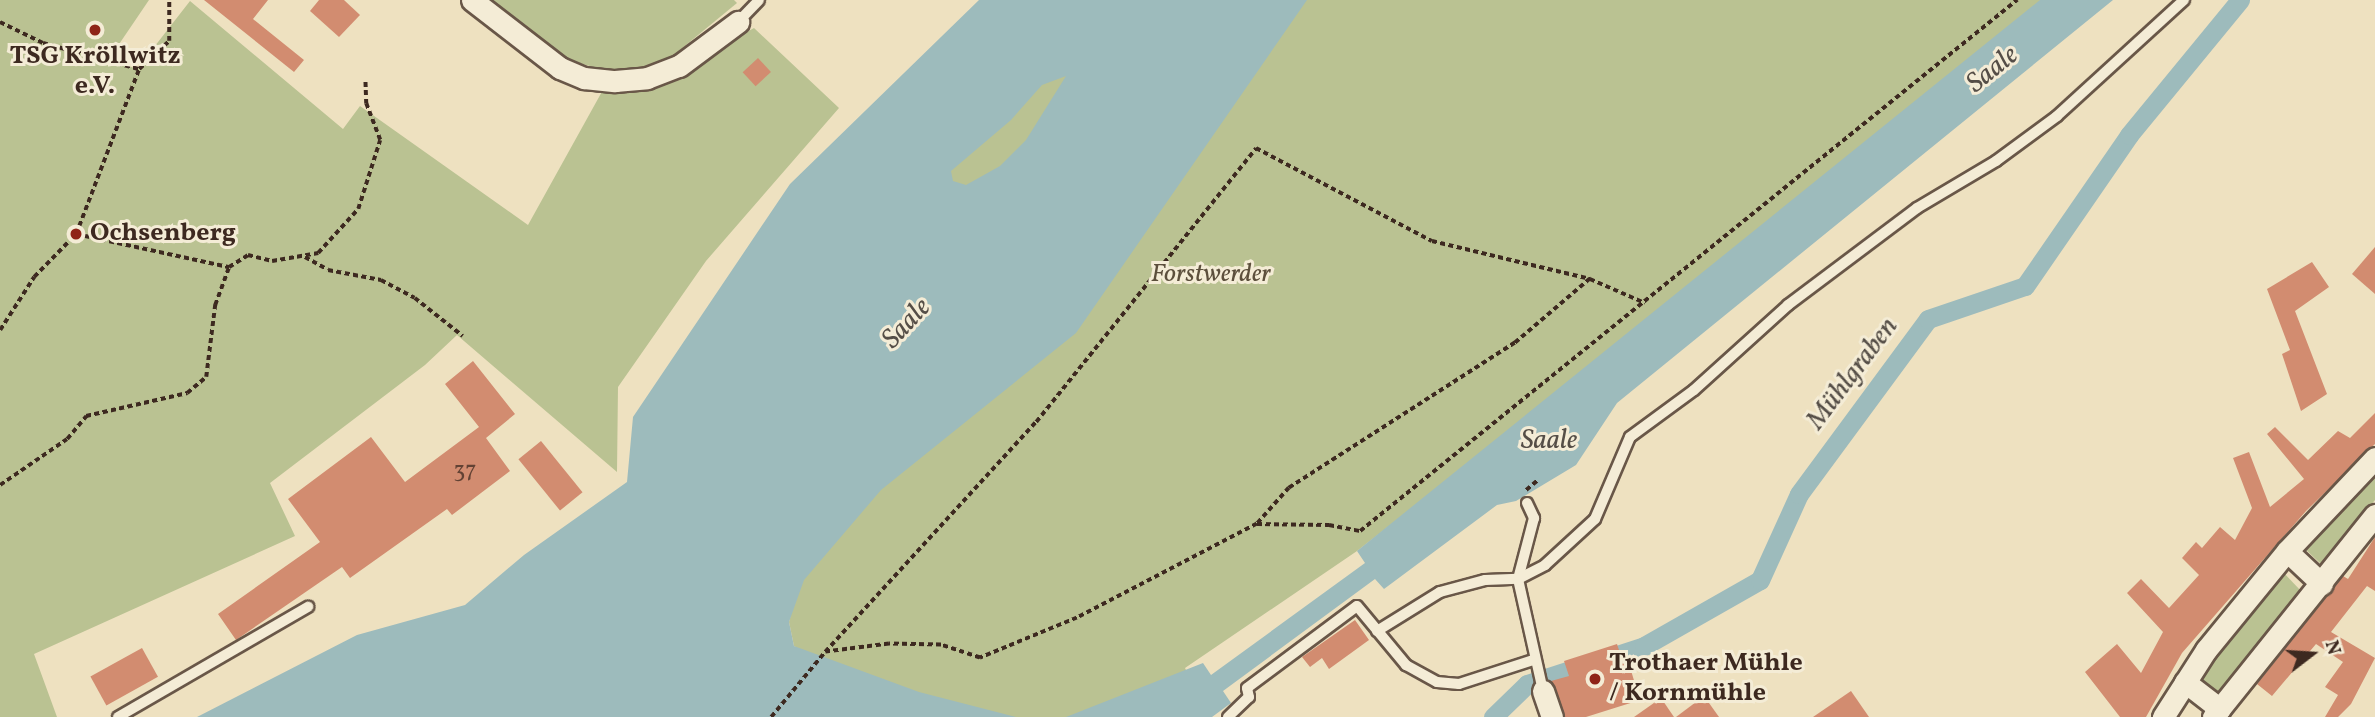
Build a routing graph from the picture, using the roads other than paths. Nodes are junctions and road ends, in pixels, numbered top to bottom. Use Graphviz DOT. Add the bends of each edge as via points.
graph roads {
  1 [pos="472,0"];
  2 [pos="759,0"];
  3 [pos="2184,0"];
  4 [pos="738,22"];
  5 [pos="2375,458"];
  6 [pos="1527,503"];
  7 [pos="2375,515"];
  8 [pos="2287,551"];
  9 [pos="1518,579"];
  10 [pos="2322,584"];
  11 [pos="309,607"];
  12 [pos="1377,631"];
  13 [pos="1533,660"];
  14 [pos="2185,682"];
  15 [pos="1544,691"];
  16 [pos="2216,713"];
  17 [pos="118,717"];
  18 [pos="1228,717"];
  19 [pos="1552,717"];
  20 [pos="2163,717"];
  1 -- 4 [label="street" via="560,68 584,78 615,81 647,78 679,66"];
  2 -- 4 [label="lane"];
  3 -- 9 [label="lane" via="2057,116 1996,161 1917,208 1630,437 1585,533 1545,565"];
  5 -- 8 [label="street"];
  6 -- 9 [label="lane" via="1534,518"];
  7 -- 10 [label="street"];
  8 -- 10 [label="street"];
  8 -- 14 [label="street"];
  9 -- 12 [label="lane" via="1485,580 1440,592"];
  9 -- 13 [label="lane"];
  10 -- 16 [label="street"];
  11 -- 17 [label="lane"];
  12 -- 13 [label="lane" via="1406,666 1437,682 1459,684"];
  12 -- 18 [label="lane" via="1357,606 1244,684 1249,697"];
  13 -- 15 [label="lane"];
  14 -- 16 [label="street"];
  14 -- 20 [label="street"];
  15 -- 19 [label="street"];
}
